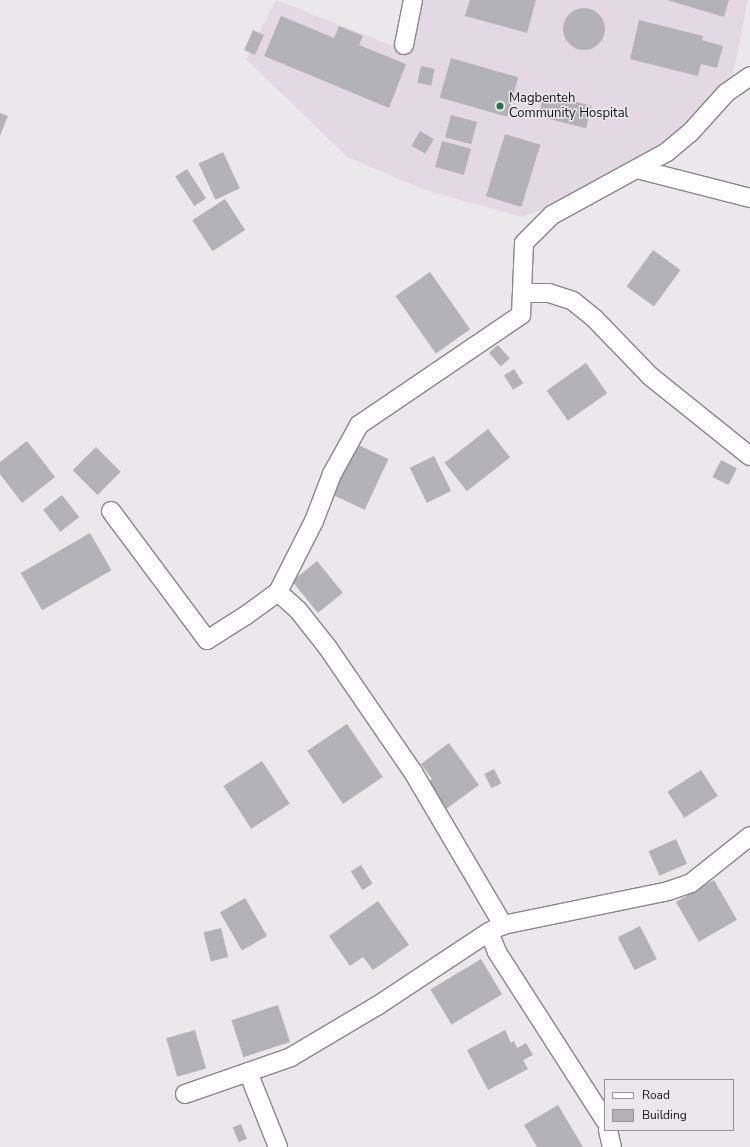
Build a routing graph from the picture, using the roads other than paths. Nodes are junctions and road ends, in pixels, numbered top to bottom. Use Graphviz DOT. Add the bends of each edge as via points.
graph roads {
  1 [pos="413,0"];
  2 [pos="404,45"];
  3 [pos="750,76"];
  4 [pos="637,168"];
  5 [pos="750,198"];
  6 [pos="522,294"];
  7 [pos="750,456"];
  8 [pos="111,511"];
  9 [pos="278,592"];
  10 [pos="750,836"];
  11 [pos="496,928"];
  12 [pos="248,1072"];
  13 [pos="185,1094"];
  14 [pos="604,1118"];
  15 [pos="608,1131"];
  16 [pos="278,1147"];
  17 [pos="612,1147"];
  1 -- 2 [label="street"];
  3 -- 4 [label="street" via="726,93 690,133 667,152"];
  4 -- 5 [label="street"];
  4 -- 6 [label="street" via="552,215 524,244"];
  6 -- 7 [label="street" via="549,293 573,301 595,319 650,376"];
  6 -- 9 [label="street" via="521,315 359,425 332,474 314,521"];
  8 -- 9 [label="street" via="207,640"];
  9 -- 11 [label="street" via="298,610 328,648 399,753"];
  10 -- 11 [label="street" via="691,883 668,891"];
  11 -- 12 [label="street" via="377,1006 291,1057"];
  11 -- 14 [label="street" via="498,952"];
  12 -- 13 [label="street"];
  12 -- 16 [label="street"];
  15 -- 17 [label="street"];
}
